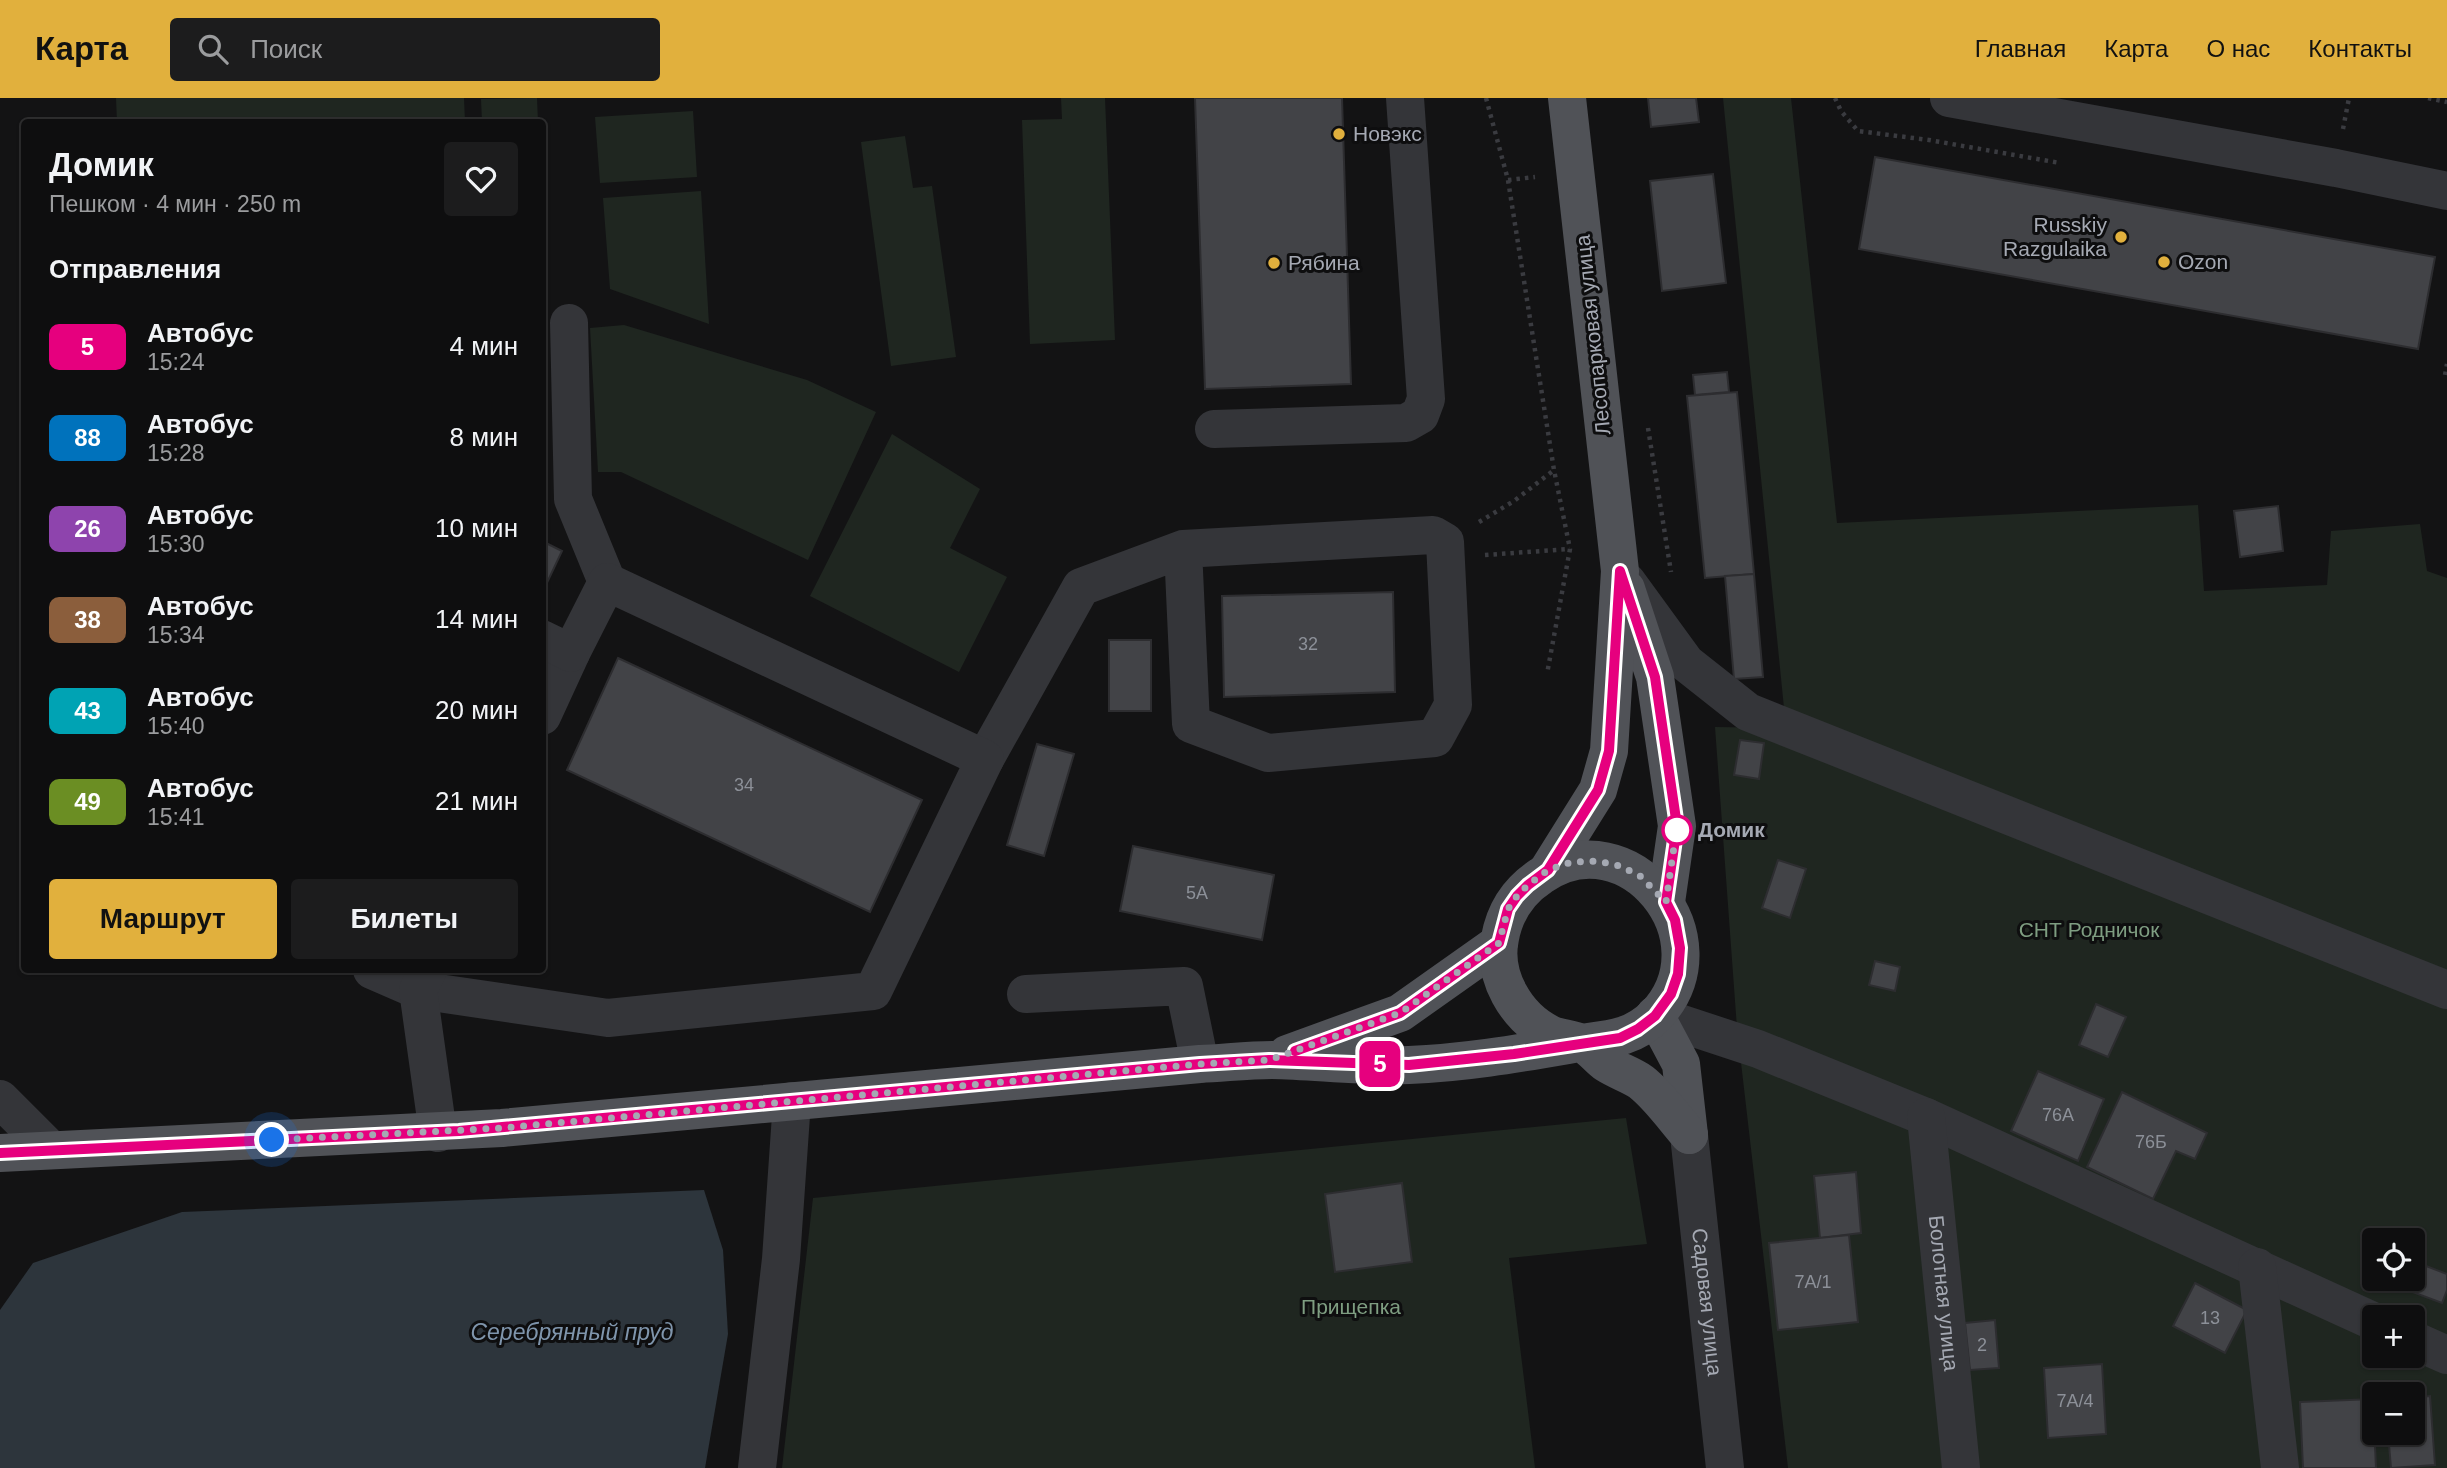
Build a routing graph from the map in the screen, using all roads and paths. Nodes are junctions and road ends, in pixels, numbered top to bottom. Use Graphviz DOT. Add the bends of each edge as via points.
graph roads {
  1 [pos="1405,98"];
  2 [pos="1486,98"];
  3 [pos="1567,98"];
  4 [pos="1949,98"];
  5 [pos="2428,98"];
  6 [pos="2447,102"];
  7 [pos="1540,176"];
  8 [pos="1508,180"];
  9 [pos="2447,191"];
  10 [pos="569,323"];
  11 [pos="2447,364"];
  12 [pos="2445,374"];
  13 [pos="1214,429"];
  14 [pos="1554,470"];
  15 [pos="1184,549"];
  16 [pos="1570,549"];
  17 [pos="1445,550"];
  18 [pos="1620,571"];
  19 [pos="607,582"];
  20 [pos="557,646"];
  21 [pos="1547,674"];
  22 [pos="546,697"];
  23 [pos="985,759"];
  24 [pos="1548,870"];
  25 [pos="1666,902"];
  26 [pos="1499,943"];
  27 [pos="387,973"];
  28 [pos="423,980"];
  29 [pos="2447,990"];
  30 [pos="1026,994"];
  31 [pos="1655,1016"];
  32 [pos="1581,1043"];
  33 [pos="1269,1060"];
  34 [pos="1200,1064"];
  35 [pos="0,1099"];
  36 [pos="792,1101"];
  37 [pos="1926,1117"];
  38 [pos="438,1133"];
  39 [pos="1689,1135"];
  40 [pos="50,1149"];
  41 [pos="0,1153"];
  42 [pos="2257,1267"];
  43 [pos="2362,1316"];
  44 [pos="2425,1345"];
  45 [pos="2447,1355"];
  46 [pos="757,1468"];
  47 [pos="1725,1468"];
  48 [pos="1961,1468"];
  49 [pos="2280,1468"];
  1 -- 13 [label="street" via="1426,399 1420,415 1406,423"];
  2 -- 8 [label="path"];
  3 -- 18 [label="main road, Лесопарковая улица"];
  4 -- 9 [label="street"];
  5 -- 6 [label="path"];
  7 -- 8 [label="path"];
  8 -- 14 [label="path"];
  10 -- 19 [label="street" via="573,499"];
  11 -- 12 [label="path"];
  14 -- 16 [label="path"];
  14 -- 17 [label="path"];
  15 -- 17 [label="street" via="1433,535"];
  15 -- 17 [label="street" via="1191,724 1268,753 1435,738 1453,705"];
  15 -- 23 [label="street" via="1081,587"];
  16 -- 17 [label="path"];
  16 -- 21 [label="path"];
  18 -- 24 [label="main road" via="1609,751 1598,790"];
  18 -- 25 [label="main road" via="1655,677 1677,826"];
  18 -- 29 [label="street" via="1686,663 1748,712"];
  19 -- 20 [label="street"];
  19 -- 23 [label="street"];
  20 -- 22 [label="street"];
  23 -- 28 [label="street" via="873,992 608,1018"];
  24 -- 25 [label="main road" via="1572,862 1620,866 1640,876"];
  24 -- 26 [label="main road" via="1508,909"];
  25 -- 31 [label="main road" via="1680,948 1678,974"];
  26 -- 32 [label="main road" via="1506,989 1523,1015 1549,1034"];
  26 -- 33 [label="main road" via="1400,1013"];
  27 -- 28 [label="street"];
  28 -- 38 [label="street"];
  30 -- 34 [label="street" via="1184,986"];
  31 -- 32 [label="main road" via="1620,1038"];
  31 -- 37 [label="street" via="1758,1049"];
  31 -- 39 [label="main road" via="1681,1064"];
  32 -- 33 [label="main road" via="1409,1065"];
  32 -- 39 [label="main road" via="1647,1087"];
  33 -- 34 [label="main road"];
  34 -- 36 [label="main road"];
  35 -- 40 [label="street"];
  36 -- 38 [label="main road"];
  36 -- 46 [label="street"];
  37 -- 42 [label="street"];
  37 -- 48 [label="street, Болотная улица"];
  38 -- 40 [label="main road"];
  39 -- 47 [label="street, Садовая улица"];
  40 -- 41 [label="main road"];
  42 -- 43 [label="street"];
  42 -- 49 [label="street"];
  44 -- 45 [label="street"];
}
